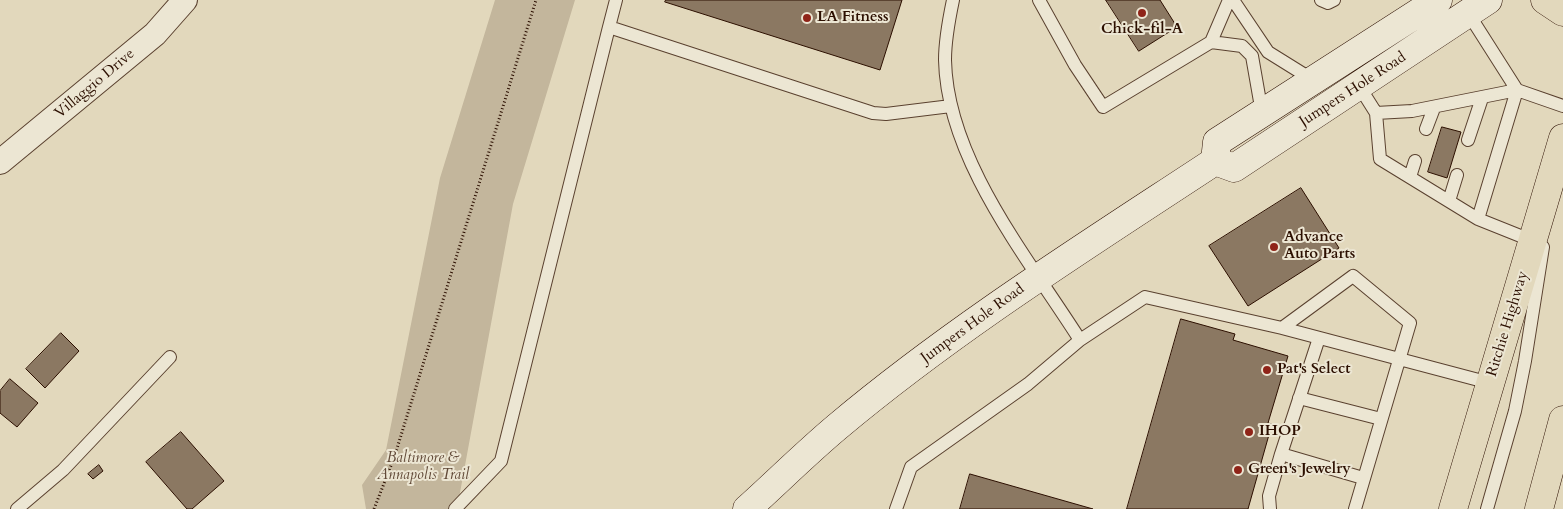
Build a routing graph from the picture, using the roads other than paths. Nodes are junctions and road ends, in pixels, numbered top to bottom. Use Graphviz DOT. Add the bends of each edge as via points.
graph roads {
  1 [pos="185,0"];
  2 [pos="616,0"];
  3 [pos="953,0"];
  4 [pos="1039,0"];
  5 [pos="1231,0"];
  6 [pos="1321,0"];
  7 [pos="1334,0"];
  8 [pos="1438,0"];
  9 [pos="1545,0"];
  10 [pos="1478,6"];
  11 [pos="1563,12"];
  12 [pos="609,27"];
  13 [pos="1211,42"];
  14 [pos="1313,80"];
  15 [pos="1359,86"];
  16 [pos="1517,90"];
  17 [pos="1482,98"];
  18 [pos="951,106"];
  19 [pos="1563,106"];
  20 [pos="1434,108"];
  21 [pos="1262,113"];
  22 [pos="1376,113"];
  23 [pos="1426,129"];
  24 [pos="1563,138"];
  25 [pos="1468,140"];
  26 [pos="1215,161"];
  27 [pos="1415,161"];
  28 [pos="0,162"];
  29 [pos="1554,170"];
  30 [pos="1457,175"];
  31 [pos="1410,177"];
  32 [pos="1449,201"];
  33 [pos="1478,219"];
  34 [pos="1533,241"];
  35 [pos="1040,277"];
  36 [pos="1282,328"];
  37 [pos="1319,338"];
  38 [pos="1080,340"];
  39 [pos="170,357"];
  40 [pos="1398,359"];
  41 [pos="1490,383"];
  42 [pos="1300,398"];
  43 [pos="1381,420"];
  44 [pos="1563,424"];
  45 [pos="1281,454"];
  46 [pos="1363,478"];
  47 [pos="17,509"];
  48 [pos="454,509"];
  49 [pos="747,509"];
  50 [pos="896,509"];
  51 [pos="1270,509"];
  52 [pos="1354,509"];
  53 [pos="1453,509"];
  54 [pos="1487,509"];
  55 [pos="1539,509"];
  1 -- 28 [label="street, Villaggio Drive" via="156,34"];
  2 -- 12 [label="lane"];
  3 -- 18 [label="lane" via="945,58"];
  4 -- 13 [label="lane" via="1103,107"];
  5 -- 13 [label="lane"];
  5 -- 14 [label="lane" via="1268,52"];
  6 -- 7 [label="lane" via="1328,3"];
  8 -- 14 [label="main road, Jumpers Hole Road"];
  9 -- 11 [label="main road"];
  10 -- 15 [label="main road, Jumpers Hole Road"];
  10 -- 16 [label="lane"];
  12 -- 18 [label="lane" via="867,111 886,114"];
  12 -- 48 [label="lane" via="501,461"];
  13 -- 21 [label="lane" via="1242,46 1252,56"];
  14 -- 21 [label="main road, Jumpers Hole Road"];
  15 -- 22 [label="lane"];
  15 -- 26 [label="main road, Jumpers Hole Road" via="1234,168"];
  16 -- 17 [label="lane"];
  16 -- 19 [label="lane"];
  16 -- 33 [label="lane"];
  17 -- 20 [label="lane"];
  17 -- 25 [label="lane"];
  18 -- 35 [label="lane" via="976,175"];
  20 -- 22 [label="lane"];
  20 -- 23 [label="lane"];
  21 -- 26 [label="main road, Jumpers Hole Road" via="1217,142"];
  22 -- 31 [label="lane" via="1380,159"];
  24 -- 29 [label="main road, Ritchie Highway"];
  26 -- 35 [label="main road, Jumpers Hole Road"];
  27 -- 31 [label="lane"];
  29 -- 34 [label="main road, Ritchie Highway"];
  29 -- 54 [label="lane" via="1524,370"];
  30 -- 32 [label="lane"];
  31 -- 32 [label="lane"];
  32 -- 33 [label="lane"];
  33 -- 34 [label="lane"];
  34 -- 41 [label="main road, Ritchie Highway"];
  35 -- 38 [label="lane"];
  35 -- 49 [label="main road, Jumpers Hole Road" via="929,355 836,428"];
  36 -- 37 [label="lane"];
  36 -- 38 [label="lane" via="1145,298"];
  36 -- 40 [label="lane" via="1353,276 1410,323"];
  37 -- 40 [label="lane"];
  37 -- 42 [label="lane"];
  38 -- 50 [label="lane" via="1028,384 911,467"];
  39 -- 47 [label="lane" via="63,470"];
  40 -- 41 [label="lane"];
  40 -- 43 [label="lane"];
  41 -- 53 [label="main road, Ritchie Highway"];
  42 -- 43 [label="lane"];
  42 -- 45 [label="lane"];
  43 -- 46 [label="lane"];
  44 -- 55 [label="main road"];
  45 -- 46 [label="lane"];
  45 -- 51 [label="lane" via="1269,496"];
  46 -- 52 [label="lane"];
}
